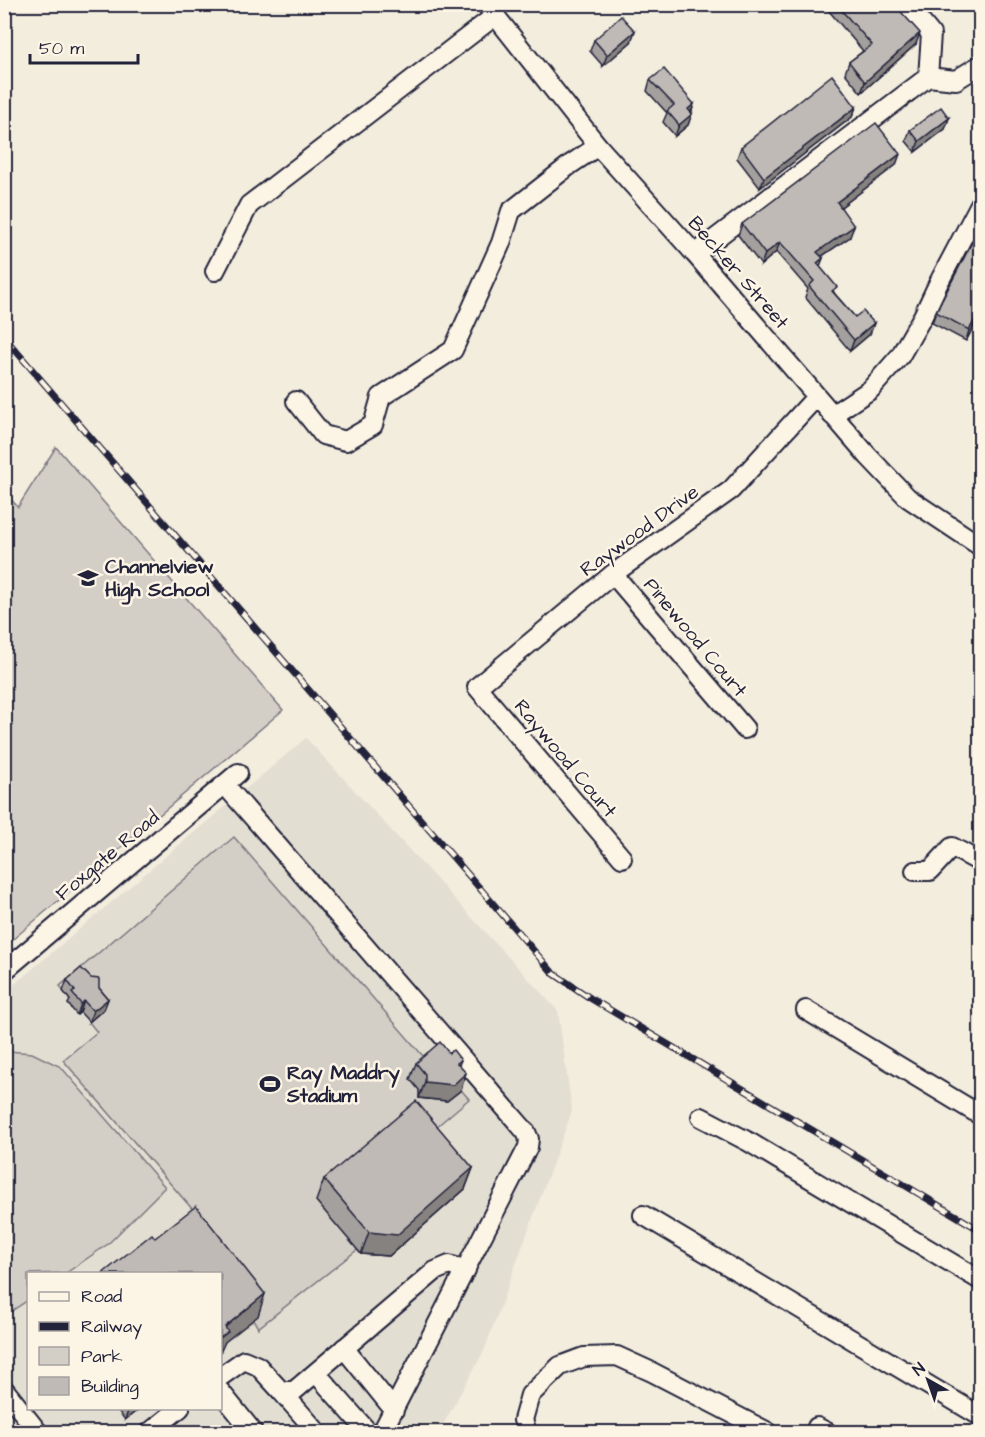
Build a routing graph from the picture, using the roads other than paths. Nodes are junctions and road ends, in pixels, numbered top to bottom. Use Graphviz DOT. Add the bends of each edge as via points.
graph roads {
  1 [pos="906,4"];
  2 [pos="491,10"];
  3 [pos="981,65"];
  4 [pos="928,77"];
  5 [pos="598,146"];
  6 [pos="981,204"];
  7 [pos="694,254"];
  8 [pos="215,271"];
  9 [pos="816,397"];
  10 [pos="296,401"];
  11 [pos="832,415"];
  12 [pos="981,546"];
  13 [pos="613,574"];
  14 [pos="477,687"];
  15 [pos="745,729"];
  16 [pos="622,858"];
  17 [pos="981,862"];
  18 [pos="915,871"];
  19 [pos="4,971"];
  20 [pos="806,1010"];
  21 [pos="981,1115"];
  22 [pos="701,1118"];
  23 [pos="643,1215"];
  24 [pos="466,1270"];
  25 [pos="981,1280"];
  26 [pos="344,1348"];
  27 [pos="316,1372"];
  28 [pos="222,1376"];
  29 [pos="4,1389"];
  30 [pos="281,1391"];
  31 [pos="222,1393"];
  32 [pos="178,1410"];
  33 [pos="394,1410"];
  34 [pos="981,1416"];
  35 [pos="38,1432"];
  36 [pos="150,1432"];
  37 [pos="253,1432"];
  38 [pos="317,1432"];
  39 [pos="368,1432"];
  40 [pos="382,1432"];
  41 [pos="527,1432"];
  42 [pos="768,1432"];
  1 -- 4 [label="street" via="931,34"];
  2 -- 5 [label="street, Becker Street"];
  2 -- 8 [label="street" via="249,204"];
  3 -- 4 [label="street" via="956,80"];
  4 -- 7 [label="street"];
  5 -- 7 [label="street, Becker Street"];
  5 -- 10 [label="street" via="511,211 501,243 453,350 381,397 373,425 346,441 323,435"];
  6 -- 11 [label="street" via="900,356 870,390"];
  7 -- 9 [label="street, Becker Street"];
  9 -- 11 [label="street, Becker Street"];
  9 -- 13 [label="street, Raywood Drive" via="731,490"];
  11 -- 12 [label="street, Becker Street" via="908,498"];
  13 -- 14 [label="street, Raywood Drive"];
  13 -- 15 [label="street, Pinewood Court"];
  14 -- 16 [label="street, Raywood Court"];
  17 -- 18 [label="street" via="952,847 930,871"];
  19 -- 24 [label="street, Foxgate Road" via="231,779 526,1132 528,1147"];
  20 -- 21 [label="street"];
  22 -- 25 [label="street" via="749,1142"];
  23 -- 34 [label="street"];
  24 -- 26 [label="street" via="449,1265 435,1271"];
  24 -- 33 [label="street"];
  26 -- 27 [label="street"];
  26 -- 33 [label="street"];
  27 -- 30 [label="street" via="294,1390"];
  27 -- 39 [label="street"];
  28 -- 30 [label="street" via="244,1360 258,1366"];
  29 -- 35 [label="street"];
  30 -- 38 [label="street"];
  31 -- 37 [label="street"];
  32 -- 36 [label="street"];
  33 -- 40 [label="street"];
  41 -- 42 [label="street" via="523,1420 530,1395 560,1366 584,1357 617,1356"];
}
